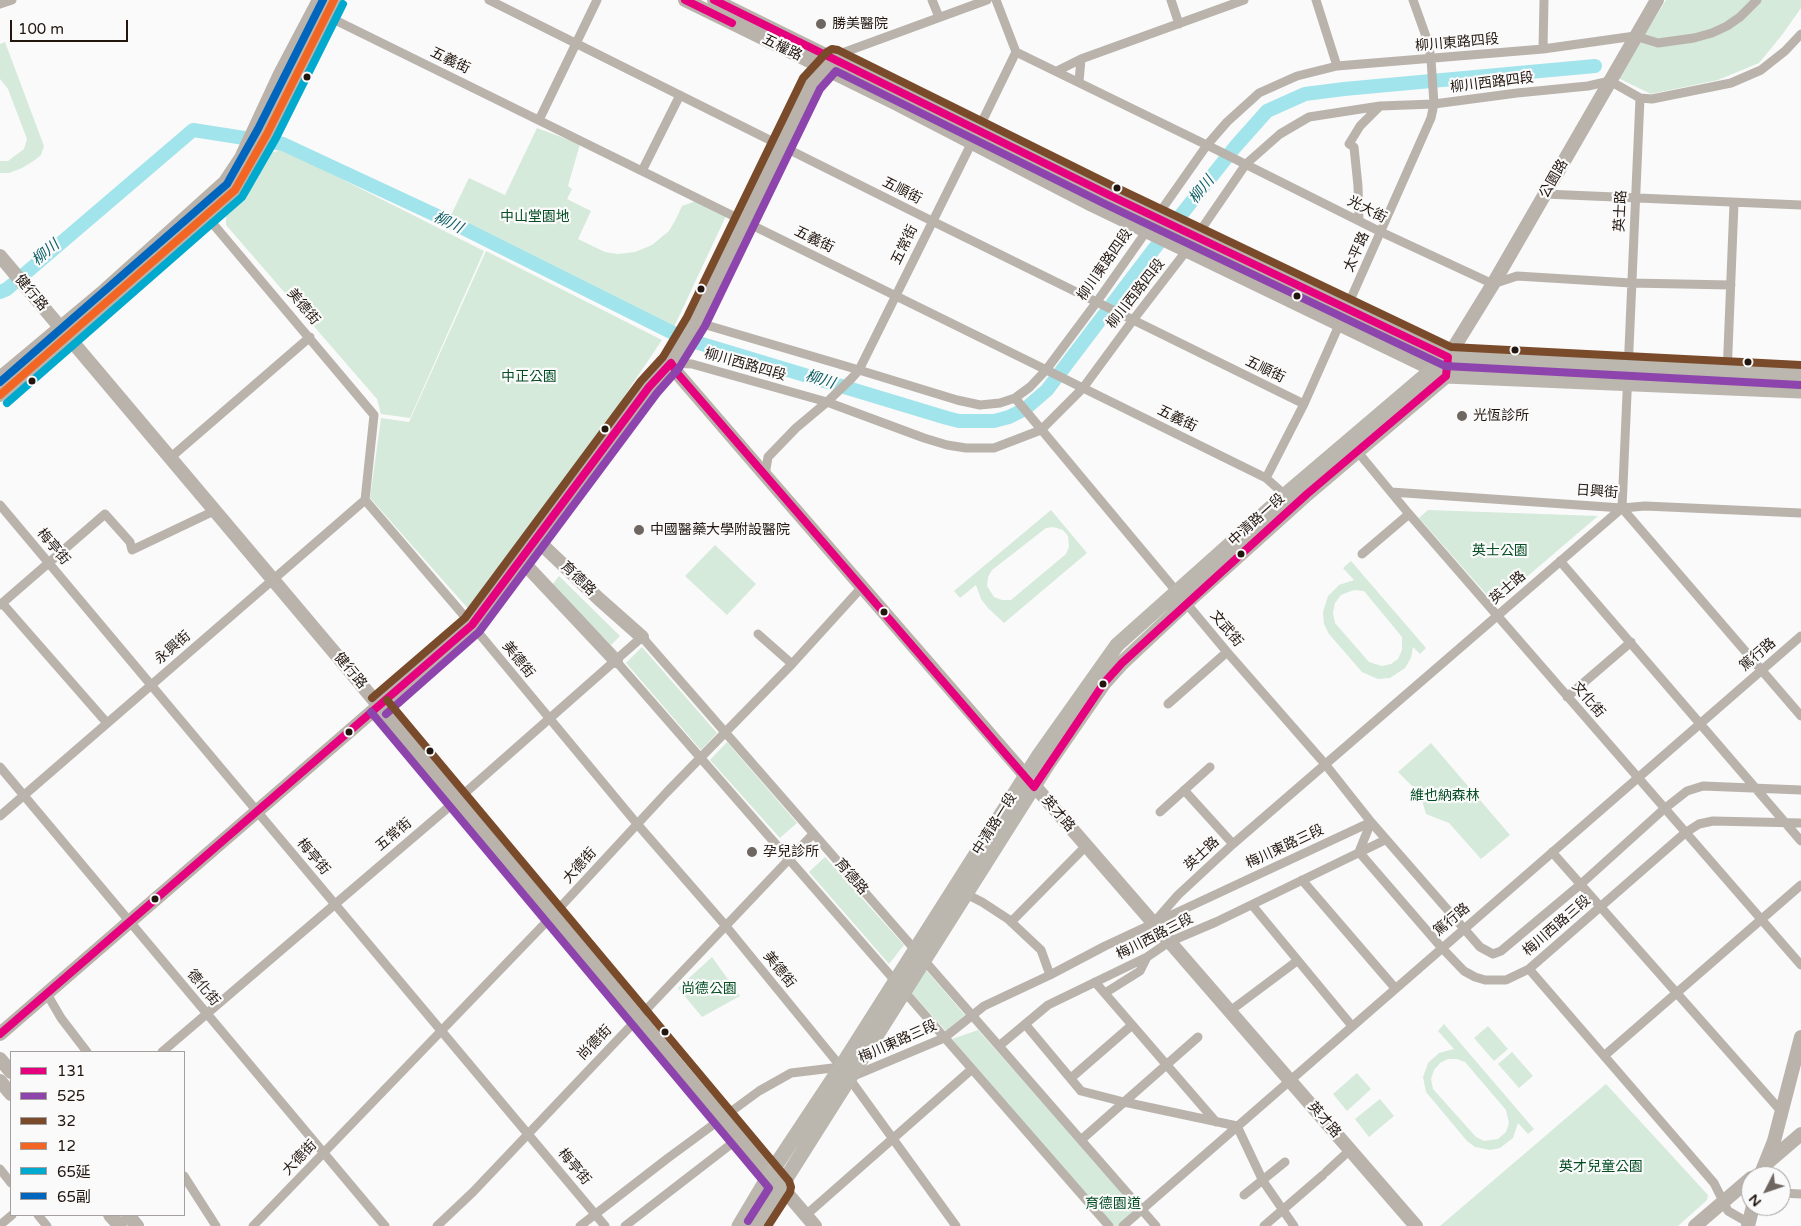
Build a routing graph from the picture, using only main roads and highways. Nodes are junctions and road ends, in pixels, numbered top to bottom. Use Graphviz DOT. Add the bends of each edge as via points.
graph roads {
  1 [pos="1439,372"];
  2 [pos="1801,375"];
  3 [pos="1801,391"];
  4 [pos="1182,597"];
  5 [pos="1030,782"];
  6 [pos="920,955"];
  7 [pos="846,1073"];
  8 [pos="739,1226"];
  9 [pos="756,1226"];
  1 -- 2 [label="main road, 中清路一段" via="1448,357"];
  1 -- 3 [label="main road"];
  1 -- 4 [label="main road, 中清路一段" via="1357,451"];
  1 -- 4 [label="main road, 中清路一段" via="1285,495"];
  4 -- 5 [label="main road, 中清路一段" via="1117,645 1039,755"];
  5 -- 6 [label="main road, 中清路一段"];
  5 -- 6 [label="main road, 中清路一段" via="966,894"];
  6 -- 7 [label="main road, 中清路一段"];
  7 -- 8 [label="main road, 中清路一段" via="770,1174"];
  7 -- 9 [label="main road, 中清路一段"];
}
